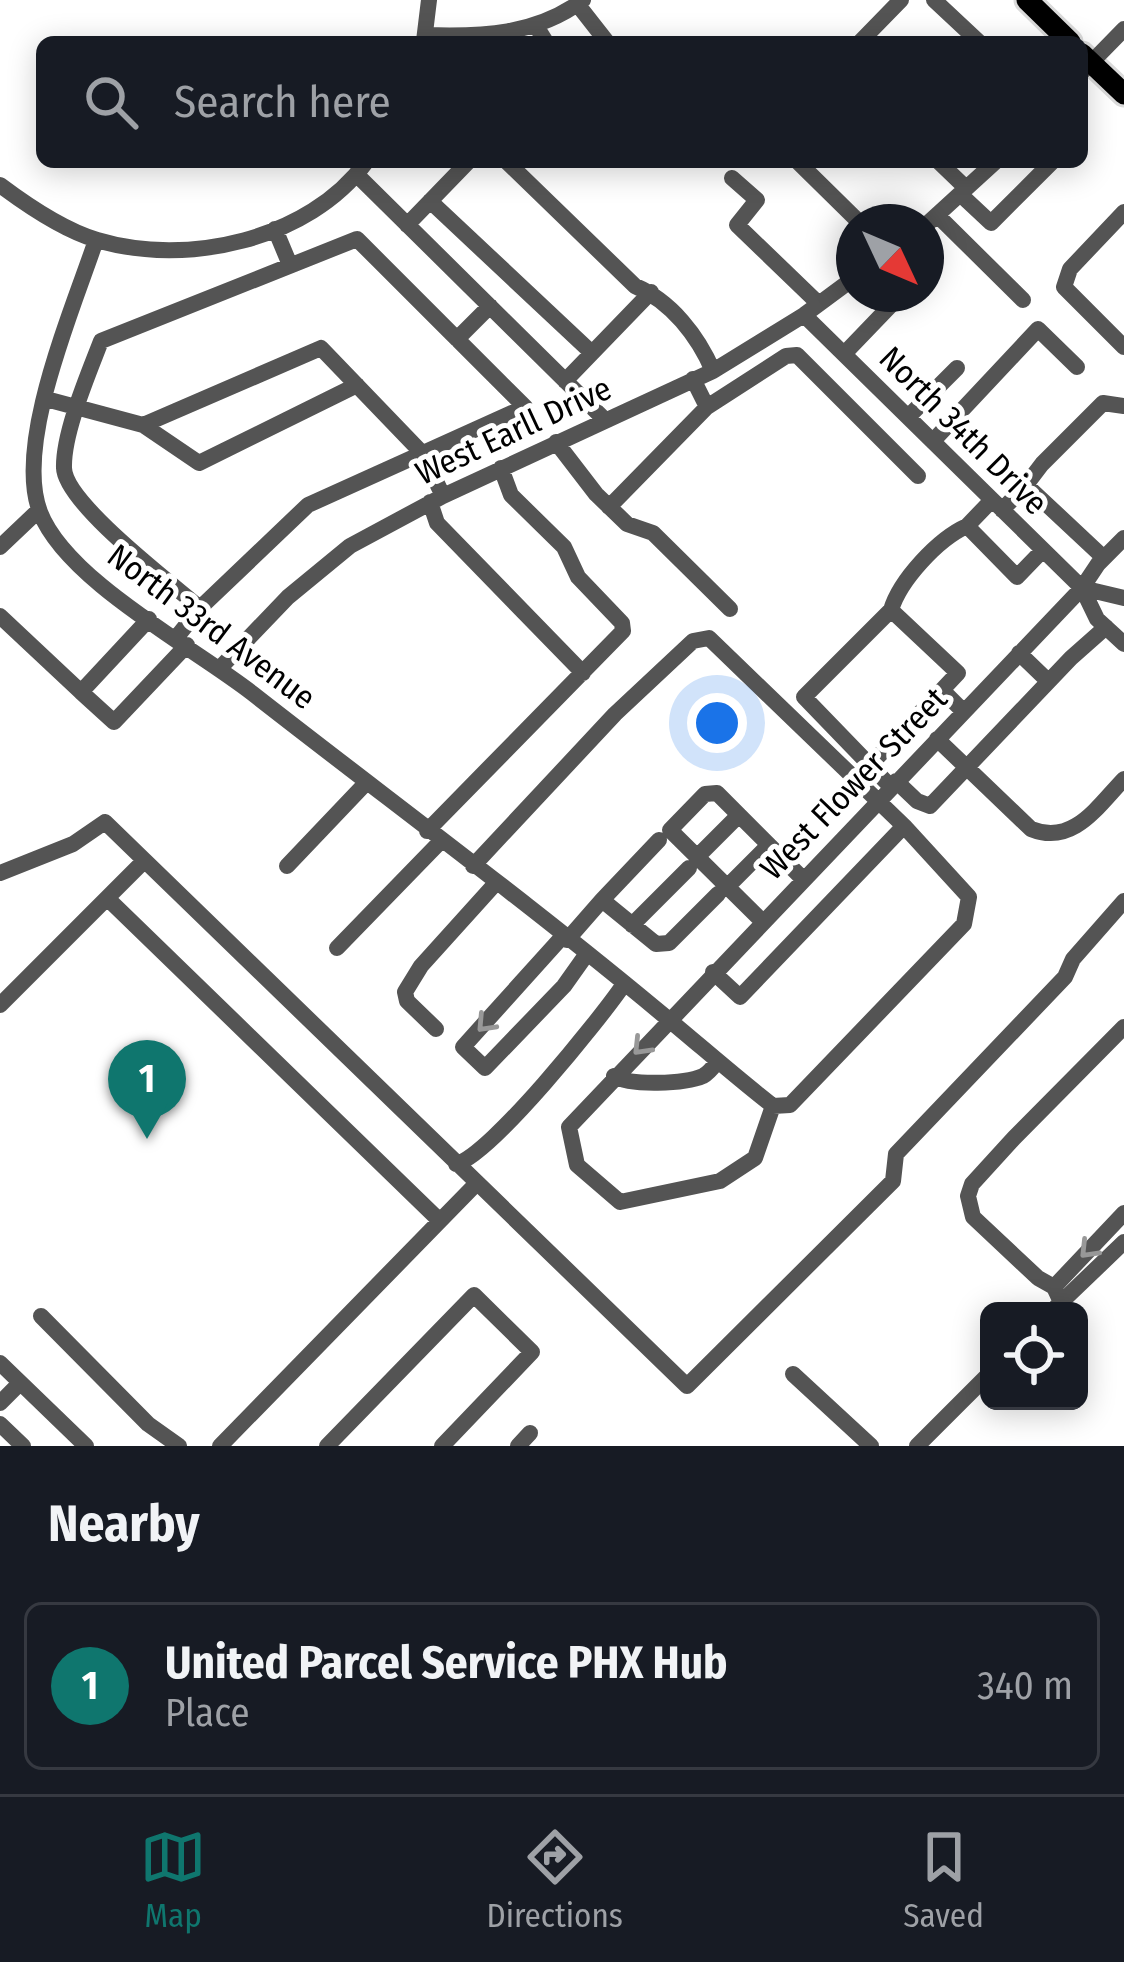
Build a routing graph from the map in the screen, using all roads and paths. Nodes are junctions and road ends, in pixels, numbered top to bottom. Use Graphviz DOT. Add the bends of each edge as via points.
graph roads {
  1 [pos="429,0"];
  2 [pos="902,0"];
  3 [pos="934,0"];
  4 [pos="1027,0"];
  5 [pos="580,2"];
  6 [pos="536,26"];
  7 [pos="1124,29"];
  8 [pos="424,36"];
  9 [pos="478,36"];
  10 [pos="542,36"];
  11 [pos="603,36"];
  12 [pos="866,36"];
  13 [pos="973,36"];
  14 [pos="1064,36"];
  15 [pos="1088,60"];
  16 [pos="1088,65"];
  17 [pos="1124,94"];
  18 [pos="461,168"];
  19 [pos="513,168"];
  20 [pos="804,168"];
  21 [pos="944,168"];
  22 [pos="988,168"];
  23 [pos="1046,168"];
  24 [pos="362,169"];
  25 [pos="732,178"];
  26 [pos="0,185"];
  27 [pos="963,191"];
  28 [pos="430,201"];
  29 [pos="841,204"];
  30 [pos="944,209"];
  31 [pos="1124,212"];
  32 [pos="407,225"];
  33 [pos="275,229"];
  34 [pos="944,231"];
  35 [pos="96,240"];
  36 [pos="290,265"];
  37 [pos="836,291"];
  38 [pos="650,292"];
  39 [pos="1023,300"];
  40 [pos="490,306"];
  41 [pos="812,309"];
  42 [pos="884,312"];
  43 [pos="457,339"];
  44 [pos="1124,347"];
  45 [pos="592,353"];
  46 [pos="844,354"];
  47 [pos="1077,367"];
  48 [pos="956,368"];
  49 [pos="713,371"];
  50 [pos="693,380"];
  51 [pos="565,381"];
  52 [pos="357,385"];
  53 [pos="46,399"];
  54 [pos="1124,406"];
  55 [pos="707,407"];
  56 [pos="77,408"];
  57 [pos="908,417"];
  58 [pos="604,419"];
  59 [pos="143,425"];
  60 [pos="556,442"];
  61 [pos="933,442"];
  62 [pos="423,454"];
  63 [pos="501,468"];
  64 [pos="918,476"];
  65 [pos="1026,485"];
  66 [pos="436,499"];
  67 [pos="997,505"];
  68 [pos="609,507"];
  69 [pos="40,510"];
  70 [pos="968,526"];
  71 [pos="1124,538"];
  72 [pos="0,547"];
  73 [pos="1043,550"];
  74 [pos="1104,558"];
  75 [pos="1082,588"];
  76 [pos="1124,598"];
  77 [pos="200,608"];
  78 [pos="730,609"];
  79 [pos="891,610"];
  80 [pos="0,616"];
  81 [pos="149,619"];
  82 [pos="1106,627"];
  83 [pos="182,642"];
  84 [pos="1124,644"];
  85 [pos="1019,653"];
  86 [pos="220,668"];
  87 [pos="584,673"];
  88 [pos="1048,681"];
  89 [pos="942,690"];
  90 [pos="81,692"];
  91 [pos="963,712"];
  92 [pos="937,740"];
  93 [pos="870,765"];
  94 [pos="966,767"];
  95 [pos="1124,779"];
  96 [pos="366,782"];
  97 [pos="894,784"];
  98 [pos="876,802"];
  99 [pos="739,815"];
  100 [pos="904,826"];
  101 [pos="434,836"];
  102 [pos="659,840"];
  103 [pos="769,845"];
  104 [pos="144,861"];
  105 [pos="693,862"];
  106 [pos="287,866"];
  107 [pos="473,866"];
  108 [pos="0,873"];
  109 [pos="803,878"];
  110 [pos="495,884"];
  111 [pos="723,891"];
  112 [pos="106,898"];
  113 [pos="602,900"];
  114 [pos="1124,901"];
  115 [pos="762,921"];
  116 [pos="632,925"];
  117 [pos="565,938"];
  118 [pos="337,948"];
  119 [pos="586,955"];
  120 [pos="713,972"];
  121 [pos="624,984"];
  122 [pos="0,1005"];
  123 [pos="668,1019"];
  124 [pos="1124,1027"];
  125 [pos="436,1029"];
  126 [pos="717,1062"];
  127 [pos="614,1076"];
  128 [pos="773,1106"];
  129 [pos="456,1164"];
  130 [pos="476,1184"];
  131 [pos="1124,1214"];
  132 [pos="440,1221"];
  133 [pos="1124,1242"];
  134 [pos="1056,1300"];
  135 [pos="41,1316"];
  136 [pos="0,1364"];
  137 [pos="793,1374"];
  138 [pos="20,1383"];
  139 [pos="980,1383"];
  140 [pos="0,1403"];
  141 [pos="0,1424"];
  142 [pos="23,1446"];
  143 [pos="86,1446"];
  144 [pos="179,1446"];
  145 [pos="220,1446"];
  146 [pos="327,1446"];
  147 [pos="442,1446"];
  148 [pos="871,1446"];
  149 [pos="917,1446"];
  1 -- 8 [label="street"];
  2 -- 12 [label="street"];
  3 -- 13 [label="street"];
  4 -- 14 [label="main road"];
  5 -- 6 [label="street"];
  5 -- 11 [label="street"];
  6 -- 9 [label="street"];
  6 -- 10 [label="street"];
  7 -- 15 [label="street"];
  16 -- 17 [label="main road"];
  18 -- 28 [label="street"];
  19 -- 38 [label="street"];
  20 -- 29 [label="street"];
  21 -- 27 [label="street"];
  22 -- 27 [label="street"];
  23 -- 27 [label="street" via="991,223"];
  24 -- 32 [label="street"];
  24 -- 33 [label="street" via="319,208"];
  25 -- 41 [label="street, North 34th Drive" via="757,200 737,225"];
  26 -- 35 [label="street"];
  27 -- 30 [label="street"];
  28 -- 32 [label="street"];
  28 -- 45 [label="street"];
  31 -- 44 [label="street" via="1070,269 1064,287"];
  32 -- 40 [label="street"];
  33 -- 35 [label="street" via="231,247 185,250"];
  33 -- 36 [label="street"];
  34 -- 39 [label="street"];
  35 -- 53 [label="street, North 33rd Avenue"];
  36 -- 43 [label="street" via="357,238"];
  36 -- 56 [label="street" via="101,341"];
  37 -- 41 [label="street, West Earll Drive"];
  38 -- 45 [label="street"];
  38 -- 49 [label="street" via="699,339"];
  40 -- 43 [label="street"];
  40 -- 51 [label="street"];
  41 -- 46 [label="street, North 34th Drive"];
  41 -- 49 [label="street, West Earll Drive"];
  42 -- 46 [label="street"];
  43 -- 62 [label="street" via="525,407"];
  45 -- 51 [label="street"];
  46 -- 57 [label="street, North 34th Drive"];
  47 -- 61 [label="street" via="1037,329"];
  48 -- 57 [label="street"];
  49 -- 50 [label="street, West Earll Drive"];
  50 -- 55 [label="street"];
  50 -- 58 [label="street, West Earll Drive"];
  51 -- 58 [label="street"];
  52 -- 59 [label="street" via="199,463"];
  52 -- 59 [label="street" via="322,348"];
  52 -- 62 [label="street"];
  53 -- 56 [label="street"];
  53 -- 69 [label="street, North 33rd Avenue" via="32,484"];
  54 -- 65 [label="street" via="1103,403"];
  55 -- 64 [label="street" via="797,355"];
  55 -- 68 [label="street"];
  56 -- 59 [label="street"];
  56 -- 77 [label="street" via="64,470 76,499"];
  57 -- 61 [label="street, North 34th Drive"];
  58 -- 60 [label="street, West Earll Drive"];
  60 -- 63 [label="street, West Earll Drive"];
  60 -- 68 [label="street"];
  61 -- 67 [label="street, North 34th Drive"];
  62 -- 66 [label="street"];
  62 -- 77 [label="street" via="308,505"];
  63 -- 66 [label="street, West Earll Drive"];
  63 -- 87 [label="street" via="511,495 622,623 623,632"];
  65 -- 67 [label="street"];
  65 -- 74 [label="street"];
  66 -- 86 [label="street, West Earll Drive" via="350,546"];
  66 -- 87 [label="street" via="437,523"];
  67 -- 70 [label="street"];
  67 -- 73 [label="street, North 34th Drive"];
  68 -- 78 [label="street" via="653,533"];
  69 -- 72 [label="street"];
  69 -- 81 [label="street, North 33rd Avenue" via="52,537"];
  70 -- 73 [label="street" via="1017,577"];
  70 -- 79 [label="street" via="896,592"];
  71 -- 74 [label="street, West Flower Street"];
  73 -- 75 [label="street, North 34th Drive"];
  74 -- 75 [label="street, West Flower Street"];
  75 -- 76 [label="street"];
  75 -- 82 [label="street, North 34th Drive"];
  75 -- 85 [label="street, West Flower Street"];
  77 -- 83 [label="street"];
  79 -- 89 [label="street" via="958,673"];
  79 -- 93 [label="street" via="804,698"];
  80 -- 90 [label="street"];
  81 -- 83 [label="street, North 33rd Avenue"];
  81 -- 90 [label="street"];
  82 -- 84 [label="street, North 34th Drive"];
  82 -- 88 [label="street"];
  83 -- 86 [label="street, North 33rd Avenue"];
  83 -- 90 [label="street" via="114,722"];
  85 -- 88 [label="street"];
  85 -- 91 [label="street, West Flower Street"];
  86 -- 96 [label="street, North 33rd Avenue"];
  87 -- 101 [label="street"];
  88 -- 94 [label="street"];
  89 -- 91 [label="street"];
  89 -- 93 [label="street"];
  91 -- 92 [label="street, West Flower Street"];
  92 -- 94 [label="street"];
  92 -- 97 [label="street, West Flower Street"];
  93 -- 97 [label="street"];
  94 -- 95 [label="street" via="1047,836 1076,828"];
  94 -- 97 [label="street" via="930,806"];
  96 -- 101 [label="street, North 33rd Avenue"];
  96 -- 106 [label="street"];
  97 -- 98 [label="street, West Flower Street"];
  98 -- 100 [label="street"];
  98 -- 107 [label="street" via="709,638 693,641 615,714"];
  98 -- 109 [label="street, West Flower Street"];
  99 -- 103 [label="street"];
  99 -- 105 [label="street"];
  99 -- 105 [label="street" via="717,793 705,794 670,830"];
  100 -- 120 [label="street" via="740,998"];
  100 -- 128 [label="street" via="970,897 964,924 790,1105"];
  101 -- 107 [label="street, North 33rd Avenue"];
  101 -- 118 [label="street"];
  102 -- 113 [label="street"];
  103 -- 109 [label="street"];
  103 -- 111 [label="street"];
  104 -- 108 [label="street" via="105,822"];
  104 -- 112 [label="street"];
  104 -- 129 [label="street"];
  105 -- 111 [label="street"];
  105 -- 116 [label="street"];
  107 -- 110 [label="street, North 33rd Avenue"];
  109 -- 115 [label="street, West Flower Street"];
  110 -- 117 [label="street, North 33rd Avenue"];
  110 -- 125 [label="street" via="405,992"];
  111 -- 115 [label="street"];
  111 -- 116 [label="street" via="669,943 656,944"];
  112 -- 122 [label="street"];
  112 -- 132 [label="street"];
  113 -- 116 [label="street"];
  113 -- 117 [label="street"];
  114 -- 130 [label="street" via="1066,977 896,1154 893,1181 687,1386"];
  115 -- 120 [label="street, West Flower Street"];
  117 -- 119 [label="street, North 33rd Avenue"];
  117 -- 119 [label="street, one-way" via="463,1047 484,1068"];
  119 -- 121 [label="street, North 33rd Avenue"];
  120 -- 123 [label="street, West Flower Street"];
  121 -- 123 [label="street, North 33rd Avenue"];
  121 -- 129 [label="street" via="488,1143"];
  123 -- 126 [label="street, North 33rd Avenue"];
  123 -- 127 [label="street, West Flower Street, one-way"];
  124 -- 134 [label="street" via="968,1196 973,1217"];
  126 -- 127 [label="street" via="705,1076 677,1080"];
  126 -- 128 [label="street, North 33rd Avenue"];
  127 -- 128 [label="street, West Flower Street" via="569,1127 577,1165 620,1202 720,1181 755,1158"];
  129 -- 130 [label="street"];
  130 -- 132 [label="street"];
  131 -- 134 [label="street, one-way"];
  132 -- 145 [label="street"];
  133 -- 134 [label="street"];
  135 -- 144 [label="street"];
  136 -- 138 [label="street"];
  137 -- 148 [label="street"];
  138 -- 140 [label="street"];
  138 -- 143 [label="street"];
  139 -- 149 [label="street"];
  141 -- 142 [label="street"];
  146 -- 147 [label="street" via="474,1295 532,1352"];
}
